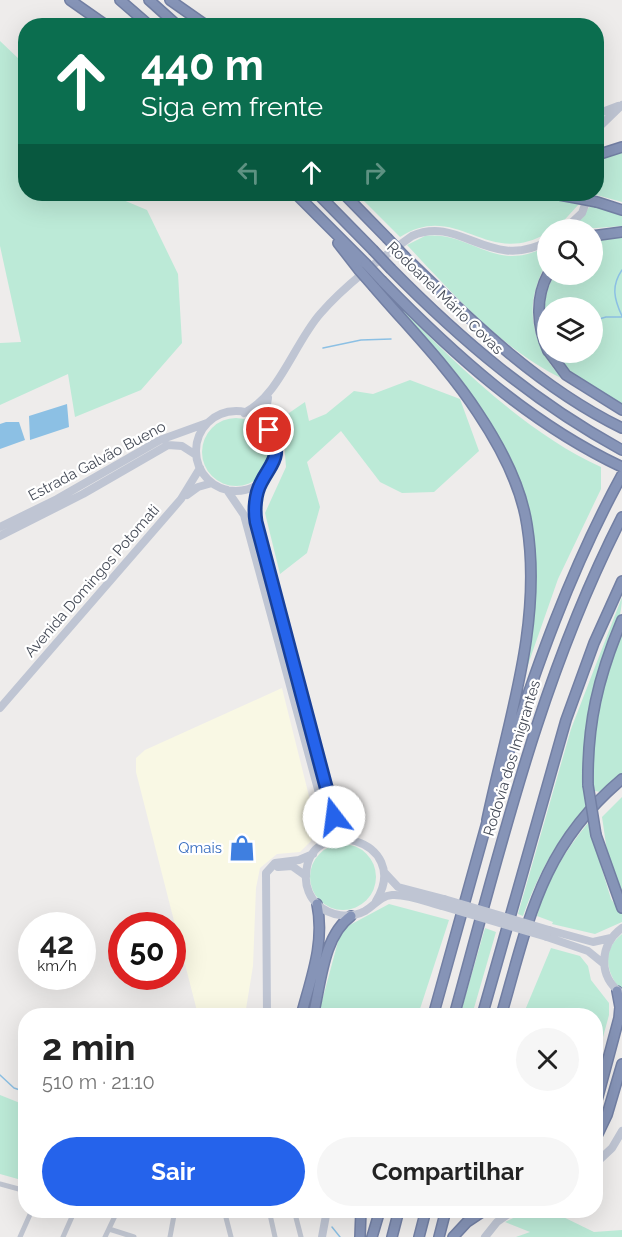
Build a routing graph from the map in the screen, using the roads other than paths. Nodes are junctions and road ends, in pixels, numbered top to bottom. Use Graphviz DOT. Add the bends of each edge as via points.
graph roads {
  1 [pos="70,0"];
  2 [pos="120,0"];
  3 [pos="149,0"];
  4 [pos="170,0"];
  5 [pos="96,18"];
  6 [pos="141,18"];
  7 [pos="169,18"];
  8 [pos="196,18"];
  9 [pos="622,105"];
  10 [pos="604,112"];
  11 [pos="604,122"];
  12 [pos="622,147"];
  13 [pos="604,153"];
  14 [pos="303,201"];
  15 [pos="325,201"];
  16 [pos="351,201"];
  17 [pos="586,201"];
  18 [pos="592,201"];
  19 [pos="622,210"];
  20 [pos="576,219"];
  21 [pos="622,231"];
  22 [pos="603,234"];
  23 [pos="537,245"];
  24 [pos="363,267"];
  25 [pos="557,363"];
  26 [pos="268,396"];
  27 [pos="622,410"];
  28 [pos="244,413"];
  29 [pos="208,423"];
  30 [pos="264,423"];
  31 [pos="622,428"];
  32 [pos="622,450"];
  33 [pos="196,455"];
  34 [pos="622,466"];
  35 [pos="200,468"];
  36 [pos="620,479"];
  37 [pos="261,482"];
  38 [pos="212,483"];
  39 [pos="227,490"];
  40 [pos="181,500"];
  41 [pos="622,517"];
  42 [pos="0,527"];
  43 [pos="0,536"];
  44 [pos="622,581"];
  45 [pos="622,620"];
  46 [pos="0,708"];
  47 [pos="622,779"];
  48 [pos="487,820"];
  49 [pos="347,838"];
  50 [pos="323,844"];
  51 [pos="313,854"];
  52 [pos="384,873"];
  53 [pos="306,876"];
  54 [pos="266,882"];
  55 [pos="376,901"];
  56 [pos="443,903"];
  57 [pos="317,904"];
  58 [pos="622,908"];
  59 [pos="351,916"];
  60 [pos="622,928"];
  61 [pos="548,934"];
  62 [pos="611,938"];
  63 [pos="604,964"];
  64 [pos="620,992"];
  65 [pos="267,1008"];
  66 [pos="303,1008"];
  67 [pos="315,1008"];
  68 [pos="435,1008"];
  69 [pos="456,1008"];
  70 [pos="484,1008"];
  71 [pos="503,1008"];
  72 [pos="622,1064"];
  73 [pos="603,1078"];
  74 [pos="603,1123"];
  75 [pos="622,1131"];
  76 [pos="603,1157"];
  77 [pos="2,1185"];
  78 [pos="18,1189"];
  79 [pos="0,1192"];
  80 [pos="28,1218"];
  81 [pos="71,1218"];
  82 [pos="112,1218"];
  83 [pos="174,1218"];
  84 [pos="226,1218"];
  85 [pos="271,1218"];
  86 [pos="296,1218"];
  87 [pos="326,1218"];
  88 [pos="361,1218"];
  89 [pos="378,1218"];
  90 [pos="397,1218"];
  91 [pos="424,1218"];
  92 [pos="444,1218"];
  93 [pos="473,1218"];
  94 [pos="503,1218"];
  95 [pos="109,1229"];
  96 [pos="20,1237"];
  97 [pos="63,1237"];
  98 [pos="105,1237"];
  99 [pos="134,1237"];
  100 [pos="170,1237"];
  101 [pos="231,1237"];
  102 [pos="275,1237"];
  103 [pos="301,1237"];
  104 [pos="322,1237"];
  105 [pos="360,1237"];
  106 [pos="372,1237"];
  107 [pos="392,1237"];
  108 [pos="419,1237"];
  109 [pos="439,1237"];
  110 [pos="453,1237"];
  111 [pos="485,1237"];
  1 -- 5 [label="highway"];
  2 -- 6 [label="highway"];
  3 -- 7 [label="highway"];
  4 -- 8 [label="highway"];
  9 -- 10 [label="main road"];
  9 -- 11 [label="main road"];
  12 -- 13 [label="highway"];
  14 -- 24 [label="highway"];
  15 -- 32 [label="highway, Rodoanel Mário Covas, bridge" via="448,326 498,369 561,414"];
  16 -- 31 [label="highway, Rodoanel Mário Covas, bridge" via="457,307 517,360 582,406"];
  17 -- 20 [label="main road"];
  18 -- 19 [label="highway, bridge"];
  21 -- 22 [label="highway"];
  23 -- 26 [label="main road" via="508,252 440,231 412,236 321,313"];
  24 -- 34 [label="highway, bridge" via="480,375 573,440"];
  24 -- 48 [label="highway, bridge" via="374,287 477,410 510,471 527,523 529,614"];
  25 -- 27 [label="highway" via="566,375"];
  26 -- 28 [label="main road"];
  26 -- 30 [label="main road"];
  28 -- 29 [label="main road" via="222,414"];
  28 -- 30 [label="main road"];
  29 -- 33 [label="main road" via="199,437"];
  29 -- 42 [label="main road, Estrada Galvão Bueno" via="160,440"];
  30 -- 37 [label="main road" via="273,437 276,453"];
  33 -- 35 [label="main road"];
  33 -- 43 [label="main road, Estrada Galvão Bueno" via="182,446 168,445"];
  35 -- 38 [label="main road"];
  35 -- 40 [label="main road, Avenida Domingos Potomati"];
  36 -- 48 [label="highway" via="546,640"];
  37 -- 39 [label="main road" via="245,490"];
  37 -- 49 [label="main road" via="256,522 334,817"];
  38 -- 39 [label="main road"];
  38 -- 40 [label="main road, Avenida Domingos Potomati" via="198,487"];
  39 -- 50 [label="main road" via="244,515 326,819"];
  40 -- 46 [label="main road, Avenida Domingos Potomati"];
  41 -- 69 [label="highway, Rodovia dos Imigrantes" via="548,685"];
  44 -- 70 [label="highway" via="566,720"];
  45 -- 58 [label="highway, bridge" via="594,698 588,785 596,835"];
  47 -- 71 [label="highway" via="597,801 549,866 532,907"];
  48 -- 68 [label="highway"];
  49 -- 50 [label="main road"];
  49 -- 52 [label="main road" via="372,849"];
  50 -- 51 [label="main road"];
  51 -- 53 [label="main road"];
  51 -- 54 [label="main road" via="275,863 266,873"];
  52 -- 55 [label="main road"];
  52 -- 56 [label="main road" via="398,887"];
  53 -- 54 [label="main road" via="286,865 274,869"];
  53 -- 57 [label="main road"];
  54 -- 65 [label="main road"];
  55 -- 56 [label="main road" via="398,895"];
  55 -- 59 [label="main road"];
  56 -- 61 [label="main road, bridge"];
  57 -- 59 [label="main road" via="339,915"];
  57 -- 66 [label="highway" via="320,944"];
  59 -- 67 [label="highway" via="333,935"];
  60 -- 62 [label="main road"];
  61 -- 62 [label="main road" via="593,942"];
  61 -- 63 [label="main road" via="588,951"];
  62 -- 63 [label="main road"];
  63 -- 64 [label="main road" via="607,976"];
  64 -- 73 [label="highway" via="619,1018"];
  72 -- 74 [label="highway"];
  75 -- 76 [label="main road"];
  77 -- 78 [label="street"];
  77 -- 79 [label="street"];
  80 -- 96 [label="street"];
  81 -- 97 [label="street"];
  82 -- 95 [label="street"];
  83 -- 100 [label="street"];
  84 -- 101 [label="street"];
  85 -- 102 [label="street"];
  86 -- 103 [label="street"];
  87 -- 104 [label="main road"];
  88 -- 105 [label="highway"];
  89 -- 106 [label="highway"];
  90 -- 107 [label="highway"];
  91 -- 108 [label="highway"];
  92 -- 109 [label="highway"];
  93 -- 110 [label="highway"];
  94 -- 111 [label="main road"];
  95 -- 98 [label="street"];
  95 -- 99 [label="street"];
}
